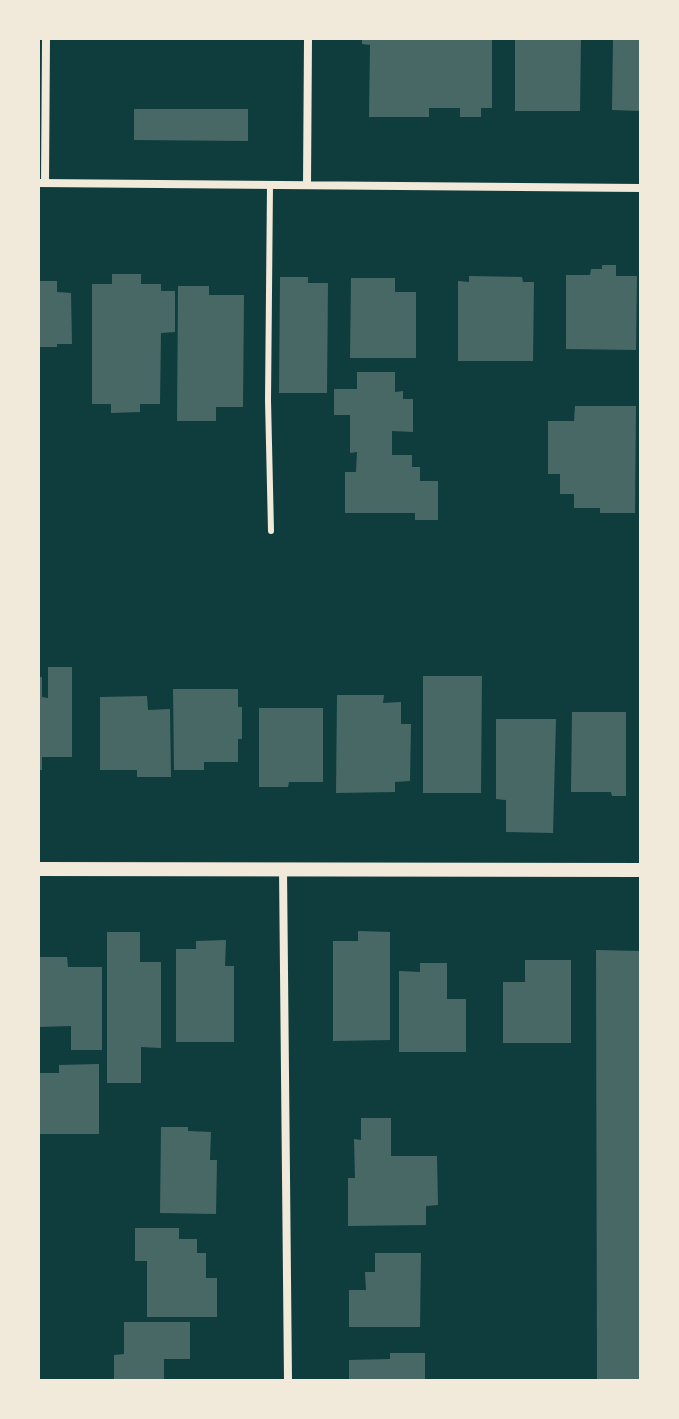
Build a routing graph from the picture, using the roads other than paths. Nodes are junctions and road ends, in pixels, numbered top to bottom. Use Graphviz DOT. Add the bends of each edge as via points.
graph roads {
  1 [pos="46,38"];
  2 [pos="308,38"];
  3 [pos="42,183"];
  4 [pos="270,185"];
  5 [pos="307,185"];
  6 [pos="641,188"];
  7 [pos="271,531"];
  8 [pos="38,869"];
  9 [pos="283,869"];
  10 [pos="641,870"];
  11 [pos="288,1381"];
  1 -- 3 [label="street"];
  2 -- 5 [label="street"];
  3 -- 4 [label="street"];
  4 -- 5 [label="street"];
  4 -- 7 [label="lane"];
  5 -- 6 [label="street"];
  8 -- 9 [label="street"];
  9 -- 10 [label="street"];
  9 -- 11 [label="street"];
}
